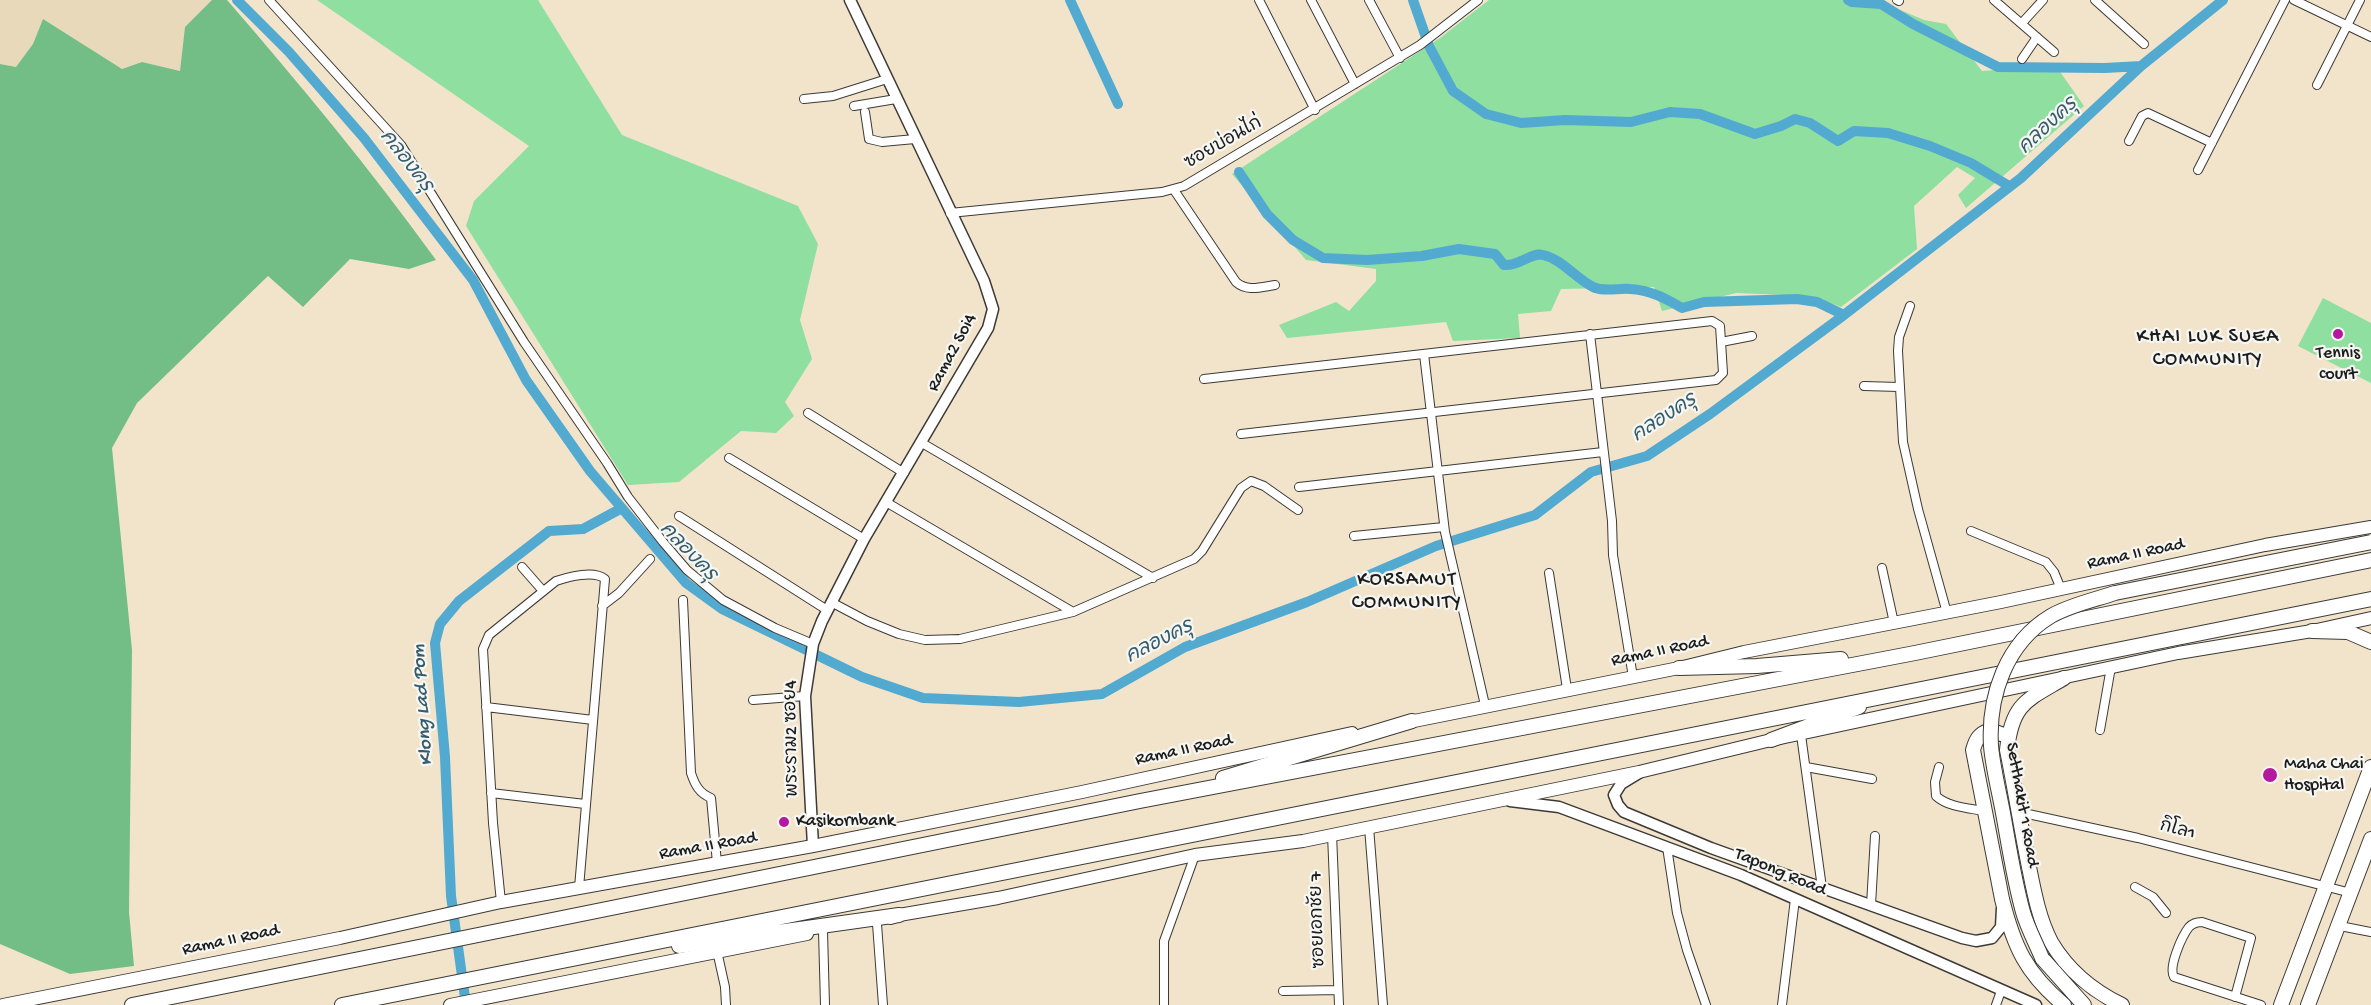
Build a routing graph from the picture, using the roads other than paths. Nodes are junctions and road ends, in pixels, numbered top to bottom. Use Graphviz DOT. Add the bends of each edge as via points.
graph roads {
  1 [pos="269,0"];
  2 [pos="850,0"];
  3 [pos="1259,0"];
  4 [pos="1311,0"];
  5 [pos="1369,0"];
  6 [pos="1478,0"];
  7 [pos="1994,0"];
  8 [pos="2043,0"];
  9 [pos="2095,0"];
  10 [pos="2285,0"];
  11 [pos="2294,0"];
  12 [pos="2360,0"];
  13 [pos="2022,23"];
  14 [pos="2348,25"];
  15 [pos="2037,37"];
  16 [pos="2371,37"];
  17 [pos="2144,44"];
  18 [pos="2054,52"];
  19 [pos="1400,58"];
  20 [pos="2022,59"];
  21 [pos="887,79"];
  22 [pos="1355,84"];
  23 [pos="2317,85"];
  24 [pos="804,99"];
  25 [pos="896,99"];
  26 [pos="854,106"];
  27 [pos="1315,110"];
  28 [pos="865,112"];
  29 [pos="915,139"];
  30 [pos="2129,141"];
  31 [pos="2212,143"];
  32 [pos="2198,170"];
  33 [pos="1174,190"];
  34 [pos="950,213"];
  35 [pos="1275,285"];
  36 [pos="1910,306"];
  37 [pos="1590,334"];
  38 [pos="1752,336"];
  39 [pos="1720,342"];
  40 [pos="1424,354"];
  41 [pos="1204,379"];
  42 [pos="1864,386"];
  43 [pos="1899,387"];
  44 [pos="1598,393"];
  45 [pos="808,413"];
  46 [pos="1432,414"];
  47 [pos="1241,434"];
  48 [pos="922,443"];
  49 [pos="1603,456"];
  50 [pos="729,458"];
  51 [pos="1438,471"];
  52 [pos="904,473"];
  53 [pos="1299,487"];
  54 [pos="886,502"];
  55 [pos="1298,510"];
  56 [pos="679,516"];
  57 [pos="2371,527"];
  58 [pos="1445,529"];
  59 [pos="1971,531"];
  60 [pos="1354,536"];
  61 [pos="864,539"];
  62 [pos="2371,542"];
  63 [pos="650,559"];
  64 [pos="2371,560"];
  65 [pos="522,567"];
  66 [pos="1882,568"];
  67 [pos="1549,573"];
  68 [pos="1153,578"];
  69 [pos="2061,589"];
  70 [pos="543,591"];
  71 [pos="2371,599"];
  72 [pos="683,600"];
  73 [pos="602,606"];
  74 [pos="829,606"];
  75 [pos="1072,612"];
  76 [pos="1947,613"];
  77 [pos="2371,618"];
  78 [pos="1894,623"];
  79 [pos="2312,631"];
  80 [pos="2371,642"];
  81 [pos="813,646"];
  82 [pos="1915,652"];
  83 [pos="1679,668"];
  84 [pos="2111,668"];
  85 [pos="1633,677"];
  86 [pos="2064,678"];
  87 [pos="1567,689"];
  88 [pos="1900,692"];
  89 [pos="805,696"];
  90 [pos="753,700"];
  91 [pos="1485,705"];
  92 [pos="486,707"];
  93 [pos="592,720"];
  94 [pos="1412,721"];
  95 [pos="2100,730"];
  96 [pos="1801,735"];
  97 [pos="1771,740"];
  98 [pos="2007,750"];
  99 [pos="1806,767"];
  100 [pos="1940,767"];
  101 [pos="2371,767"];
  102 [pos="1640,772"];
  103 [pos="1872,779"];
  104 [pos="491,793"];
  105 [pos="1501,800"];
  106 [pos="1140,801"];
  107 [pos="585,804"];
  108 [pos="1984,811"];
  109 [pos="2019,812"];
  110 [pos="1369,826"];
  111 [pos="1332,834"];
  112 [pos="1875,836"];
  113 [pos="2371,839"];
  114 [pos="813,846"];
  115 [pos="1666,847"];
  116 [pos="1195,855"];
  117 [pos="2368,857"];
  118 [pos="717,863"];
  119 [pos="2326,886"];
  120 [pos="2135,887"];
  121 [pos="579,888"];
  122 [pos="1822,888"];
  123 [pos="2351,893"];
  124 [pos="1795,898"];
  125 [pos="2002,899"];
  126 [pos="501,902"];
  127 [pos="1871,905"];
  128 [pos="2166,912"];
  129 [pos="899,915"];
  130 [pos="877,924"];
  131 [pos="2340,926"];
  132 [pos="823,931"];
  133 [pos="2371,932"];
  134 [pos="717,951"];
  135 [pos="490,975"];
  136 [pos="1338,990"];
  137 [pos="1282,991"];
  138 [pos="2001,991"];
  139 [pos="2235,997"];
  140 [pos="3,1005"];
  141 [pos="132,1005"];
  142 [pos="342,1005"];
  143 [pos="452,1005"];
  144 [pos="726,1005"];
  145 [pos="825,1005"];
  146 [pos="883,1005"];
  147 [pos="1164,1005"];
  148 [pos="1339,1005"];
  149 [pos="1383,1005"];
  150 [pos="1706,1005"];
  151 [pos="1782,1005"];
  152 [pos="1996,1005"];
  153 [pos="2036,1005"];
  154 [pos="2064,1005"];
  155 [pos="2084,1005"];
  156 [pos="2122,1005"];
  157 [pos="2261,1005"];
  158 [pos="2281,1005"];
  159 [pos="2308,1005"];
  1 -- 81 [label="street" via="401,145 524,342 627,497 663,542 687,570 723,600"];
  2 -- 21 [label="street, Rama2 Soi4"];
  3 -- 27 [label="street"];
  4 -- 22 [label="street"];
  5 -- 19 [label="street"];
  6 -- 19 [label="street, ซอยบ่อนไก่"];
  7 -- 13 [label="street"];
  8 -- 13 [label="street"];
  9 -- 17 [label="street"];
  10 -- 31 [label="street"];
  11 -- 14 [label="street"];
  12 -- 14 [label="street"];
  13 -- 15 [label="street"];
  14 -- 16 [label="street"];
  14 -- 23 [label="street"];
  15 -- 18 [label="street"];
  15 -- 20 [label="street"];
  19 -- 22 [label="street, ซอยบ่อนไก่"];
  21 -- 24 [label="street" via="833,96"];
  21 -- 25 [label="street, Rama2 Soi4"];
  22 -- 27 [label="street, ซอยบ่อนไก่"];
  25 -- 26 [label="street"];
  25 -- 29 [label="street, Rama2 Soi4"];
  27 -- 33 [label="street, ซอยบ่อนไก่"];
  28 -- 29 [label="street" via="869,140"];
  29 -- 34 [label="street, Rama2 Soi4"];
  30 -- 31 [label="street" via="2142,116 2148,113"];
  31 -- 32 [label="street"];
  33 -- 34 [label="street, ซอยบ่อนไก่"];
  33 -- 35 [label="street" via="1236,282 1248,288"];
  34 -- 48 [label="street, Rama2 Soi4" via="989,292 993,309 988,328"];
  36 -- 43 [label="street" via="1899,337"];
  37 -- 39 [label="street" via="1712,321 1720,326"];
  37 -- 40 [label="street"];
  37 -- 44 [label="street"];
  38 -- 39 [label="street"];
  39 -- 44 [label="street" via="1723,374 1716,380"];
  40 -- 41 [label="street"];
  40 -- 46 [label="street"];
  42 -- 43 [label="street"];
  43 -- 76 [label="street" via="1903,442"];
  44 -- 46 [label="street"];
  44 -- 49 [label="street"];
  45 -- 52 [label="street"];
  46 -- 47 [label="street"];
  46 -- 51 [label="street"];
  48 -- 52 [label="street, Rama2 Soi4"];
  48 -- 68 [label="street"];
  49 -- 51 [label="street"];
  49 -- 85 [label="street" via="1616,576"];
  50 -- 61 [label="street"];
  51 -- 53 [label="street"];
  51 -- 58 [label="street"];
  52 -- 54 [label="street, Rama2 Soi4"];
  54 -- 61 [label="street, Rama2 Soi4"];
  54 -- 75 [label="street"];
  55 -- 68 [label="street" via="1257,482 1246,483 1202,551 1194,559"];
  56 -- 74 [label="street"];
  57 -- 69 [label="main road, Rama II Road" via="2265,545"];
  58 -- 60 [label="street"];
  58 -- 91 [label="street"];
  59 -- 69 [label="street" via="2046,562"];
  61 -- 74 [label="street, Rama2 Soi4"];
  62 -- 155 [label="main road, Setthakit 1 Road, bridge" via="2115,593 2079,604 2051,616 2030,632 2007,662 1991,712 1991,747 2023,913 2042,958"];
  63 -- 73 [label="street"];
  64 -- 82 [label="main road"];
  65 -- 70 [label="street"];
  66 -- 78 [label="street"];
  67 -- 87 [label="street"];
  68 -- 75 [label="street"];
  69 -- 76 [label="main road, Rama II Road"];
  70 -- 73 [label="street" via="567,577 601,576 605,579"];
  70 -- 92 [label="street" via="489,635 485,643"];
  71 -- 88 [label="main road"];
  72 -- 118 [label="street" via="691,772 698,789 711,798"];
  73 -- 93 [label="street"];
  74 -- 75 [label="street" via="899,634 925,640 960,639"];
  74 -- 81 [label="street, Rama2 Soi4"];
  76 -- 78 [label="main road, Rama II Road"];
  77 -- 79 [label="main road"];
  78 -- 83 [label="main road, Rama II Road"];
  79 -- 80 [label="main road" via="2348,632"];
  79 -- 84 [label="main road"];
  81 -- 89 [label="street, พระราม2 ซอย4"];
  82 -- 83 [label="main road" via="1757,666"];
  82 -- 106 [label="main road"];
  83 -- 85 [label="main road, Rama II Road"];
  84 -- 86 [label="main road"];
  84 -- 95 [label="street"];
  85 -- 87 [label="main road, Rama II Road"];
  86 -- 96 [label="main road"];
  86 -- 98 [label="main road, Setthakit 1 Road" via="2020,708 2010,726"];
  87 -- 91 [label="main road, Rama II Road"];
  88 -- 97 [label="main road"];
  88 -- 135 [label="main road"];
  89 -- 90 [label="street"];
  89 -- 114 [label="street, พระราม2 ซอย4"];
  91 -- 94 [label="main road, Rama II Road"];
  92 -- 93 [label="street"];
  92 -- 104 [label="street"];
  93 -- 107 [label="street"];
  94 -- 106 [label="main road"];
  94 -- 114 [label="main road, Rama II Road"];
  96 -- 97 [label="main road"];
  96 -- 99 [label="street"];
  97 -- 102 [label="main road"];
  98 -- 108 [label="main road, Tapong Road" via="1997,731 1981,733 1975,741 1973,760"];
  98 -- 109 [label="main road, Setthakit 1 Road"];
  99 -- 103 [label="street"];
  99 -- 122 [label="street"];
  100 -- 108 [label="street" via="1936,796 1941,801"];
  101 -- 119 [label="main road"];
  102 -- 105 [label="main road"];
  102 -- 122 [label="street, Tapong Road" via="1621,784 1614,795 1624,812"];
  104 -- 107 [label="street"];
  104 -- 126 [label="street"];
  105 -- 110 [label="main road"];
  105 -- 115 [label="street, Tapong Road" via="1560,807"];
  106 -- 141 [label="main road"];
  107 -- 121 [label="street"];
  108 -- 125 [label="main road, Tapong Road"];
  109 -- 119 [label="street, กิโล1"];
  109 -- 156 [label="main road, Setthakit 1 Road" via="2033,887 2051,941 2084,981"];
  110 -- 111 [label="main road"];
  110 -- 149 [label="street"];
  111 -- 116 [label="main road"];
  111 -- 136 [label="street, ซอยเอกชัย 7"];
  112 -- 127 [label="street"];
  113 -- 117 [label="main road"];
  114 -- 118 [label="main road, Rama II Road"];
  115 -- 124 [label="street, Tapong Road"];
  115 -- 150 [label="street" via="1686,950"];
  116 -- 129 [label="main road" via="998,898"];
  116 -- 147 [label="street" via="1164,941"];
  117 -- 123 [label="main road"];
  118 -- 121 [label="main road, Rama II Road"];
  119 -- 123 [label="street, กิโล1"];
  119 -- 158 [label="main road"];
  120 -- 128 [label="street" via="2153,897"];
  121 -- 126 [label="main road, Rama II Road"];
  122 -- 127 [label="street, Tapong Road"];
  123 -- 131 [label="main road"];
  124 -- 138 [label="street, Tapong Road"];
  124 -- 151 [label="street"];
  125 -- 127 [label="street, Tapong Road" via="2001,927 1984,941 1962,938"];
  125 -- 154 [label="main road, Tapong Road" via="2022,958 2032,974"];
  126 -- 140 [label="main road, Rama II Road"];
  129 -- 130 [label="main road"];
  129 -- 135 [label="main road"];
  130 -- 132 [label="main road"];
  130 -- 146 [label="street"];
  131 -- 133 [label="street"];
  131 -- 159 [label="main road"];
  132 -- 134 [label="main road"];
  132 -- 145 [label="street"];
  134 -- 143 [label="main road"];
  134 -- 144 [label="street"];
  135 -- 142 [label="main road"];
  136 -- 137 [label="street"];
  136 -- 148 [label="street, ซอยเอกชัย 7"];
  138 -- 152 [label="street"];
  138 -- 153 [label="street, Tapong Road"];
  139 -- 139 [label="street" via="2251,938 2196,922 2187,931 2171,973"];
  139 -- 157 [label="street"];
}
